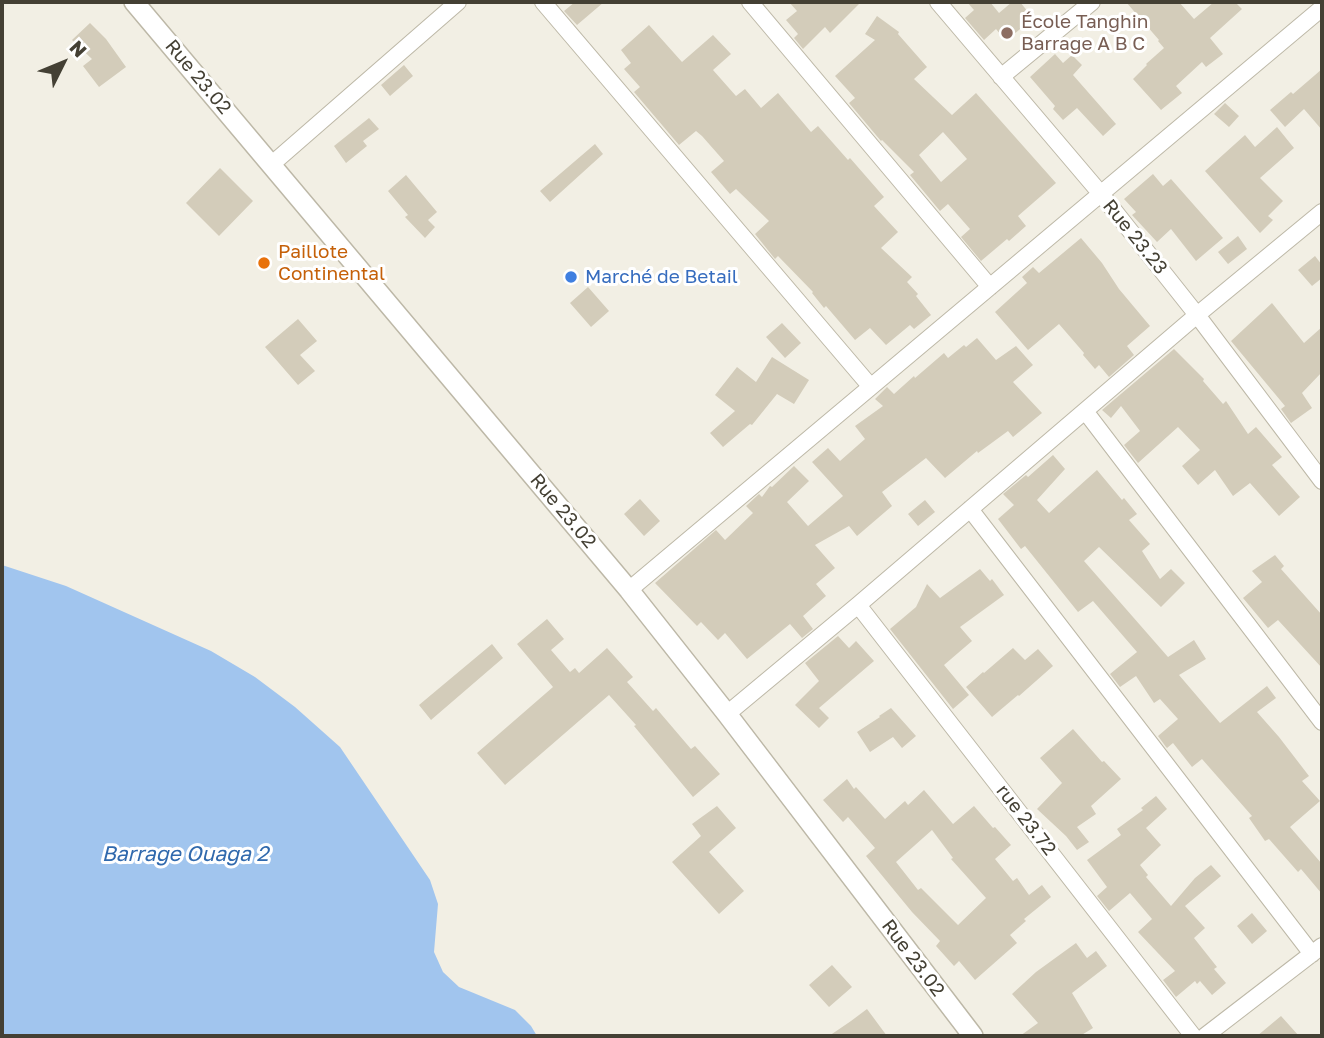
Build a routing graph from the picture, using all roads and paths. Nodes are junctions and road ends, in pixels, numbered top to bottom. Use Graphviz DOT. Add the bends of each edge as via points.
graph roads {
  1 [pos="134,2"];
  2 [pos="458,2"];
  3 [pos="542,2"];
  4 [pos="750,2"];
  5 [pos="938,2"];
  6 [pos="1092,2"];
  7 [pos="1322,8"];
  8 [pos="1001,77"];
  9 [pos="272,164"];
  10 [pos="1101,194"];
  11 [pos="1320,218"];
  12 [pos="990,287"];
  13 [pos="1197,315"];
  14 [pos="871,387"];
  15 [pos="1085,411"];
  16 [pos="1322,481"];
  17 [pos="970,509"];
  18 [pos="629,590"];
  19 [pos="858,605"];
  20 [pos="727,713"];
  21 [pos="1322,722"];
  22 [pos="1317,950"];
  23 [pos="973,1036"];
  24 [pos="1193,1036"];
  25 [pos="1206,1036"];
  1 -- 9 [label="street, Rue 23.02"];
  2 -- 9 [label="street"];
  3 -- 14 [label="street"];
  4 -- 12 [label="street"];
  5 -- 8 [label="street, Rue 23.23"];
  6 -- 8 [label="street"];
  7 -- 10 [label="street"];
  8 -- 10 [label="street, Rue 23.23"];
  9 -- 18 [label="street, Rue 23.02"];
  10 -- 12 [label="street"];
  10 -- 13 [label="street, Rue 23.23"];
  11 -- 13 [label="street"];
  12 -- 14 [label="street"];
  13 -- 15 [label="street"];
  13 -- 16 [label="street, Rue 23.23"];
  14 -- 18 [label="street"];
  15 -- 17 [label="street"];
  15 -- 21 [label="street"];
  17 -- 19 [label="street"];
  17 -- 22 [label="street"];
  18 -- 20 [label="street, Rue 23.02"];
  19 -- 20 [label="street"];
  19 -- 24 [label="street, rue 23.72"];
  20 -- 23 [label="street, Rue 23.02"];
  22 -- 25 [label="street"];
}
